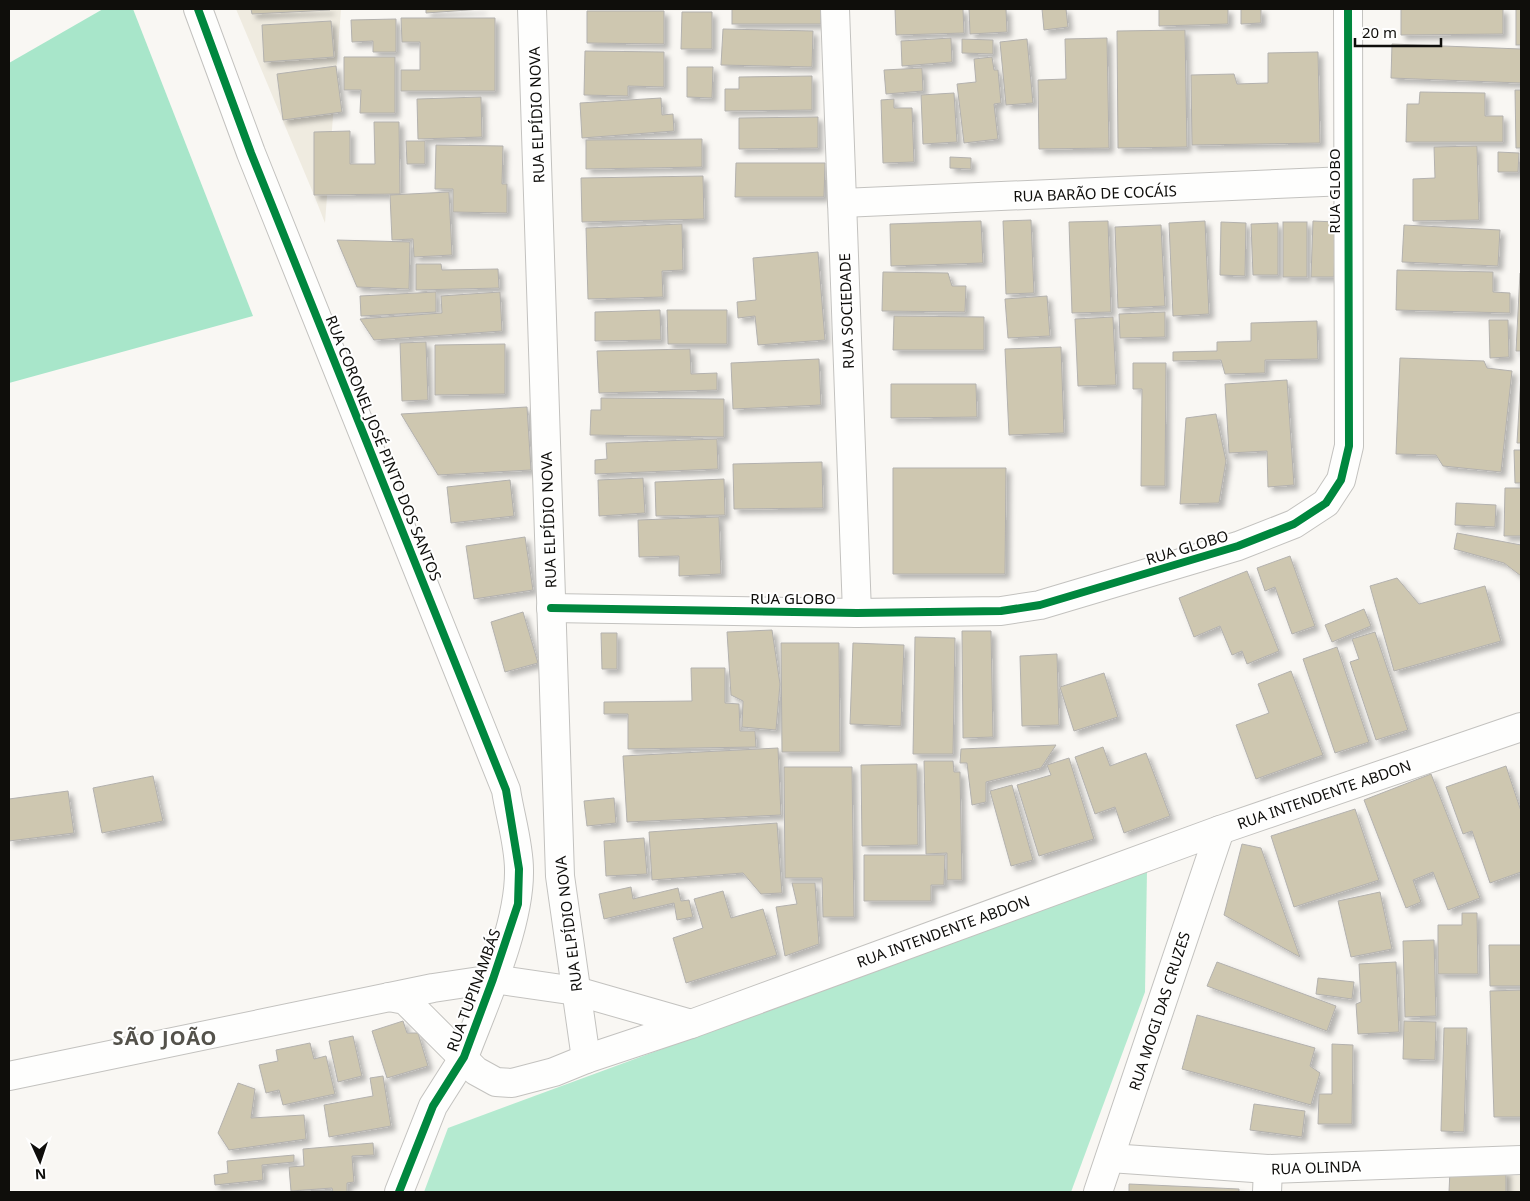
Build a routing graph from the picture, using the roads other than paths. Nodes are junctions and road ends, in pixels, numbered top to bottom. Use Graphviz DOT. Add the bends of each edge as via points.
graph roads {
  1 [pos="198,9"];
  2 [pos="532,9"];
  3 [pos="835,9"];
  4 [pos="1348,9"];
  5 [pos="1347,181"];
  6 [pos="842,203"];
  7 [pos="551,608"];
  8 [pos="857,613"];
  9 [pos="1521,727"];
  10 [pos="1220,830"];
  11 [pos="518,904"];
  12 [pos="493,979"];
  13 [pos="576,991"];
  14 [pos="389,997"];
  15 [pos="691,1024"];
  16 [pos="464,1057"];
  17 [pos="586,1059"];
  18 [pos="9,1076"];
  19 [pos="1110,1158"];
  20 [pos="1521,1160"];
  21 [pos="1268,1180"];
  22 [pos="398,1192"];
  23 [pos="1098,1192"];
  1 -- 11 [label="street, RUA CORONEL JOSÉ PINTO DOS SANTOS" via="255,162 506,790 520,868"];
  2 -- 7 [label="street, RUA ELPÍDIO NOVA"];
  3 -- 6 [label="street, RUA SOCIEDADE"];
  4 -- 5 [label="street, RUA GLOBO"];
  5 -- 6 [label="street, RUA BARÃO DE COCÁIS"];
  5 -- 8 [label="street, RUA GLOBO" via="1349,446 1341,480 1326,503 1294,524 1238,546 1040,605 1001,611"];
  6 -- 8 [label="street, RUA SOCIEDADE"];
  7 -- 8 [label="street, RUA GLOBO"];
  7 -- 13 [label="street, RUA ELPÍDIO NOVA" via="560,876"];
  9 -- 10 [label="street, RUA INTENDENTE ABDON"];
  10 -- 15 [label="street, RUA INTENDENTE ABDON"];
  10 -- 19 [label="street, RUA MOGI DAS CRUZES"];
  11 -- 12 [label="street, RUA TUPINAMBÁS"];
  12 -- 13 [label="street"];
  12 -- 14 [label="street"];
  12 -- 16 [label="street, RUA TUPINAMBÁS"];
  13 -- 15 [label="street"];
  13 -- 17 [label="street, RUA ELPÍDIO NOVA"];
  14 -- 16 [label="street, RUA INTENDENTE ABDON" via="405,1000"];
  14 -- 18 [label="street"];
  15 -- 17 [label="street, RUA INTENDENTE ABDON"];
  16 -- 17 [label="street, RUA INTENDENTE ABDON" via="476,1071 496,1082 512,1083"];
  16 -- 22 [label="street, RUA TUPINAMBÁS" via="433,1106"];
  19 -- 21 [label="street, RUA OLINDA"];
  19 -- 23 [label="street, RUA MOGI DAS CRUZES"];
  20 -- 21 [label="street, RUA OLINDA"];
}
